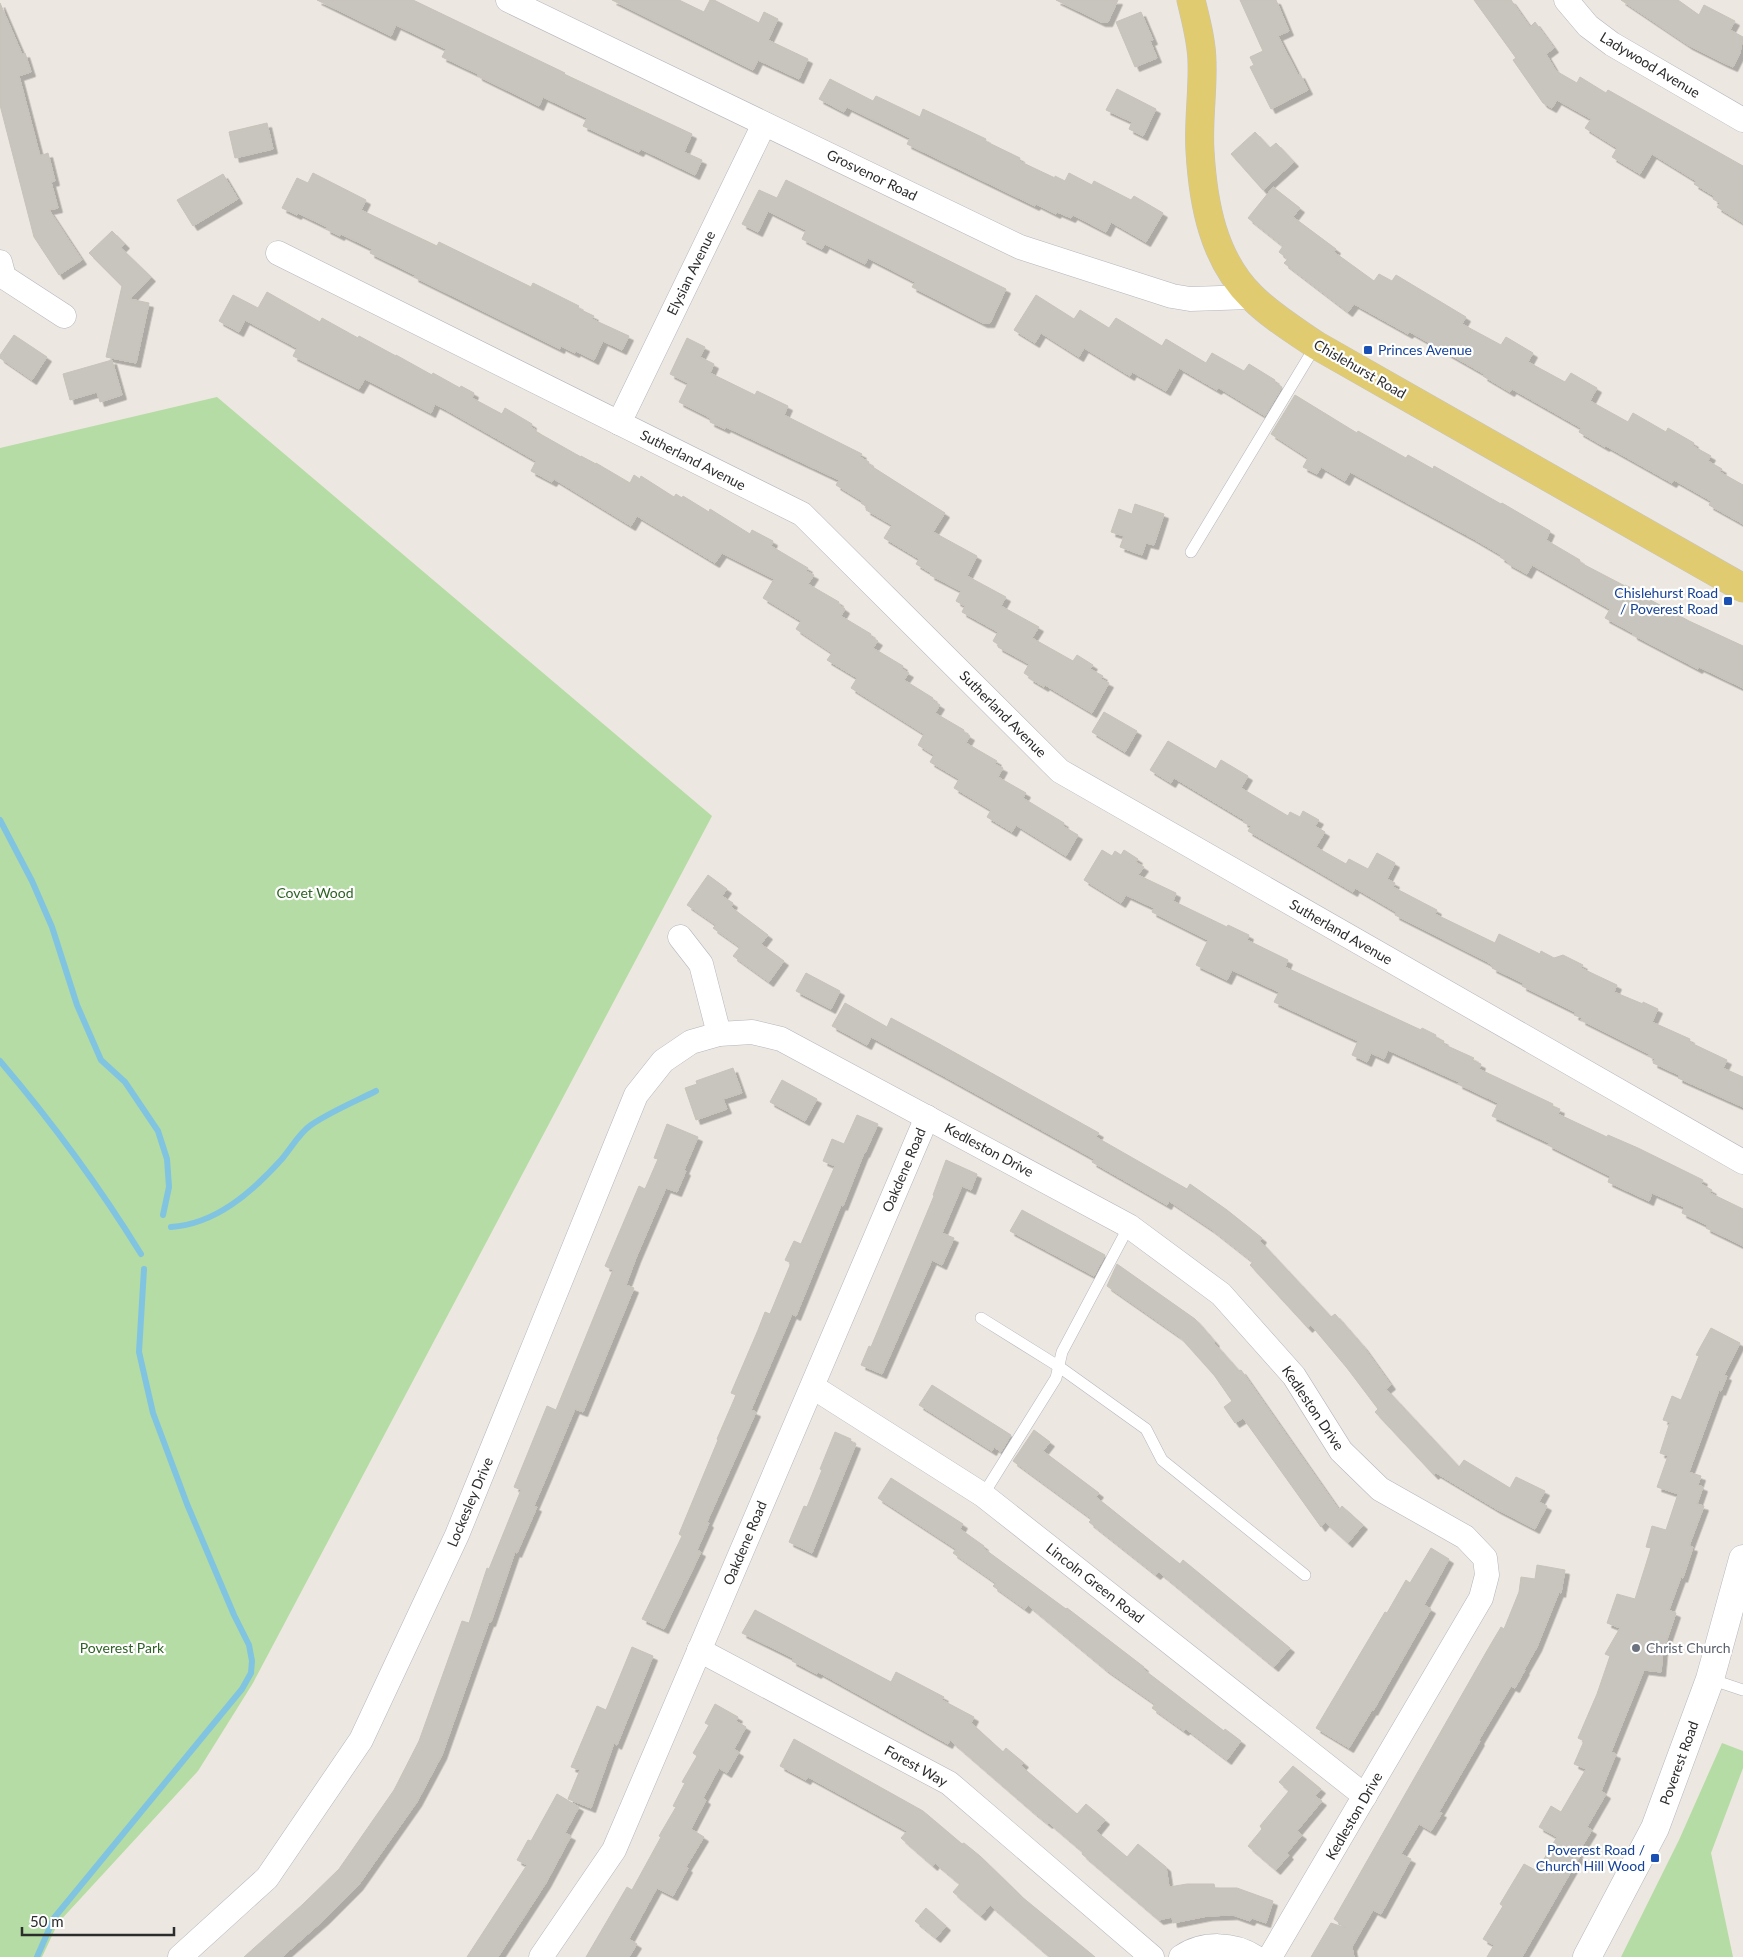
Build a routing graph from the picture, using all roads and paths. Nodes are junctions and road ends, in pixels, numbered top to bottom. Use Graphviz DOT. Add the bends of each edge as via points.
graph roads {
  1 [pos="508,0"];
  2 [pos="1191,0"];
  3 [pos="1566,0"];
  4 [pos="1743,120"];
  5 [pos="764,124"];
  6 [pos="278,254"];
  7 [pos="0,262"];
  8 [pos="1251,297"];
  9 [pos="64,316"];
  10 [pos="1316,345"];
  11 [pos="619,423"];
  12 [pos="1191,552"];
  13 [pos="1743,588"];
  14 [pos="680,937"];
  15 [pos="719,1034"];
  16 [pos="927,1117"];
  17 [pos="1743,1162"];
  18 [pos="1129,1226"];
  19 [pos="982,1318"];
  20 [pos="1058,1366"];
  21 [pos="813,1387"];
  22 [pos="983,1495"];
  23 [pos="1743,1559"];
  24 [pos="1305,1575"];
  25 [pos="699,1650"];
  26 [pos="1710,1679"];
  27 [pos="1743,1690"];
  28 [pos="1365,1796"];
  29 [pos="180,1957"];
  30 [pos="541,1957"];
  31 [pos="1152,1957"];
  32 [pos="1181,1957"];
  33 [pos="1255,1957"];
  34 [pos="1270,1957"];
  35 [pos="1588,1957"];
  1 -- 5 [label="street, Grosvenor Road"];
  2 -- 8 [label="main road, Chislehurst Road" via="1202,62 1200,150 1206,209 1218,248"];
  3 -- 4 [label="street, Ladywood Avenue" via="1588,26 1612,44"];
  5 -- 8 [label="street, Grosvenor Road" via="1020,247 1190,300"];
  5 -- 11 [label="street, Elysian Avenue"];
  6 -- 11 [label="street, Sutherland Avenue"];
  7 -- 9 [label="street" via="4,277"];
  8 -- 10 [label="main road, Chislehurst Road"];
  10 -- 12 [label="lane"];
  10 -- 13 [label="main road, Chislehurst Road"];
  11 -- 17 [label="street, Sutherland Avenue" via="802,514 1060,770"];
  14 -- 15 [label="street" via="701,964"];
  15 -- 16 [label="street, Kedleston Drive" via="752,1032 781,1039"];
  15 -- 29 [label="street, Lockesley Drive" via="691,1042 663,1061 636,1095 457,1535 361,1740 267,1878"];
  16 -- 18 [label="street, Kedleston Drive"];
  16 -- 21 [label="street, Oakdene Road"];
  18 -- 20 [label="lane" via="1062,1352"];
  18 -- 28 [label="street, Kedleston Drive" via="1221,1294 1294,1376 1341,1452 1380,1489 1465,1537 1484,1558 1487,1575 1481,1598"];
  19 -- 20 [label="lane"];
  20 -- 22 [label="lane" via="1056,1378"];
  20 -- 24 [label="lane" via="1146,1429 1162,1460"];
  21 -- 22 [label="street, Lincoln Green Road"];
  21 -- 25 [label="street, Oakdene Road"];
  22 -- 28 [label="street, Lincoln Green Road"];
  23 -- 26 [label="street, Poverest Road"];
  25 -- 30 [label="street, Oakdene Road" via="614,1850"];
  25 -- 31 [label="street, Forest Way" via="950,1783"];
  26 -- 27 [label="lane"];
  26 -- 35 [label="street, Poverest Road" via="1655,1828"];
  28 -- 34 [label="street, Kedleston Drive"];
  32 -- 33 [label="street" via="1204,1947 1226,1946"];
}
